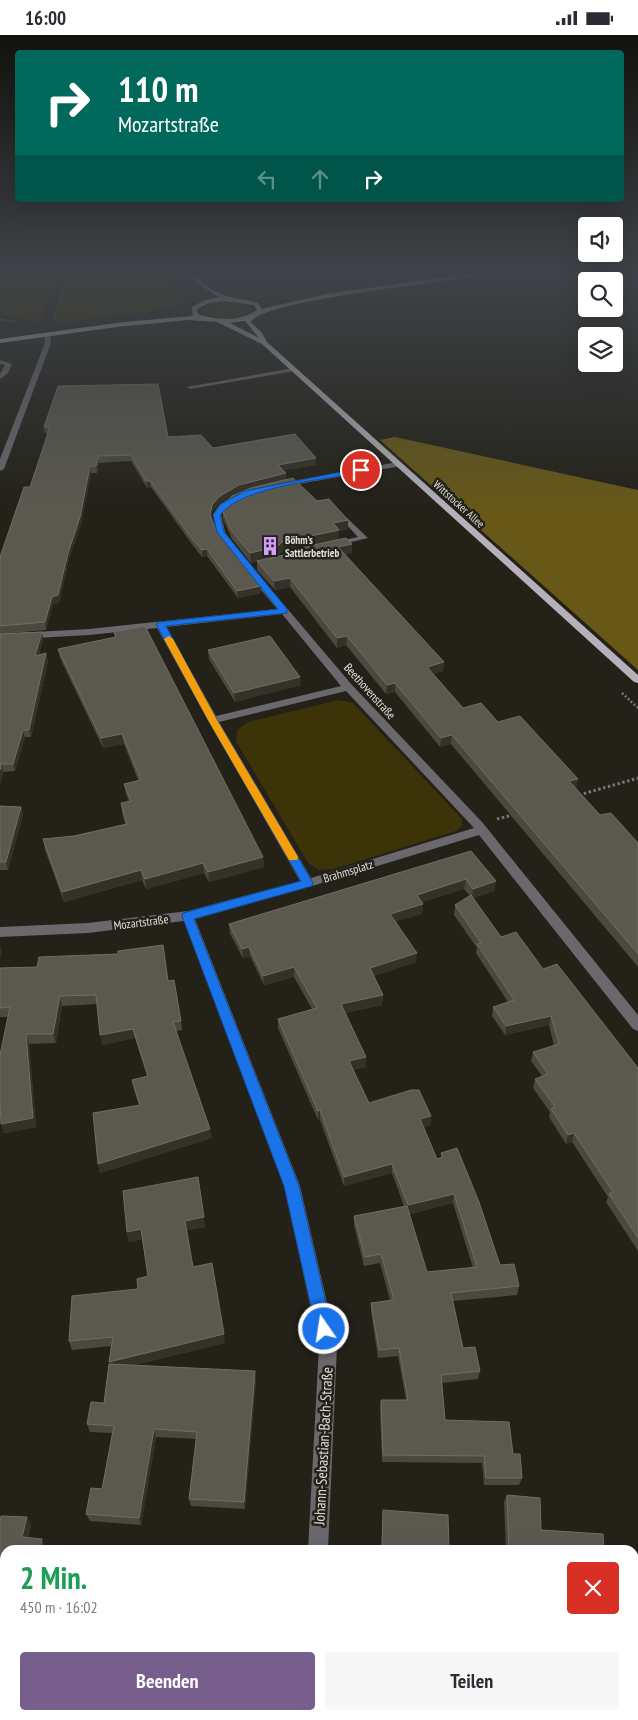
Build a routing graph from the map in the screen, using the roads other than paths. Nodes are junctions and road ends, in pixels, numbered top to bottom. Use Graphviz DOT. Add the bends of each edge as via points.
graph roads {
  1 [pos="44,353"];
  2 [pos="274,353"];
  3 [pos="0,362"];
  4 [pos="293,370"];
  5 [pos="0,377"];
  6 [pos="190,387"];
  7 [pos="398,464"];
  8 [pos="0,469"];
  9 [pos="274,486"];
  10 [pos="247,492"];
  11 [pos="348,521"];
  12 [pos="325,546"];
  13 [pos="284,611"];
  14 [pos="160,624"];
  15 [pos="0,637"];
  16 [pos="638,680"];
  17 [pos="348,687"];
  18 [pos="213,720"];
  19 [pos="480,827"];
  20 [pos="308,883"];
  21 [pos="188,916"];
  22 [pos="0,932"];
  23 [pos="638,1025"];
  24 [pos="318,1545"];
  1 -- 8 [label="street"];
  2 -- 4 [label="main road, Wittstocker Allee"];
  3 -- 5 [label="street" via="9,364"];
  4 -- 6 [label="street"];
  4 -- 7 [label="main road, Wittstocker Allee"];
  7 -- 9 [label="street"];
  7 -- 16 [label="main road, Wittstocker Allee"];
  10 -- 13 [label="street, Beethovenstraße" via="224,506 217,515 221,532"];
  11 -- 12 [label="street" via="364,538"];
  13 -- 14 [label="street"];
  13 -- 17 [label="street, Beethovenstraße"];
  14 -- 15 [label="street"];
  14 -- 18 [label="street, Brahmsplatz"];
  17 -- 18 [label="street"];
  17 -- 19 [label="street, Beethovenstraße"];
  18 -- 20 [label="street, Brahmsplatz"];
  19 -- 20 [label="street, Brahmsplatz"];
  19 -- 23 [label="street, Beethovenstraße"];
  20 -- 21 [label="street, Mozartstraße"];
  21 -- 22 [label="street, Mozartstraße" via="88,929"];
  21 -- 24 [label="street, Johann-Sebastian-Bach-Straße" via="292,1186 328,1346"];
}
